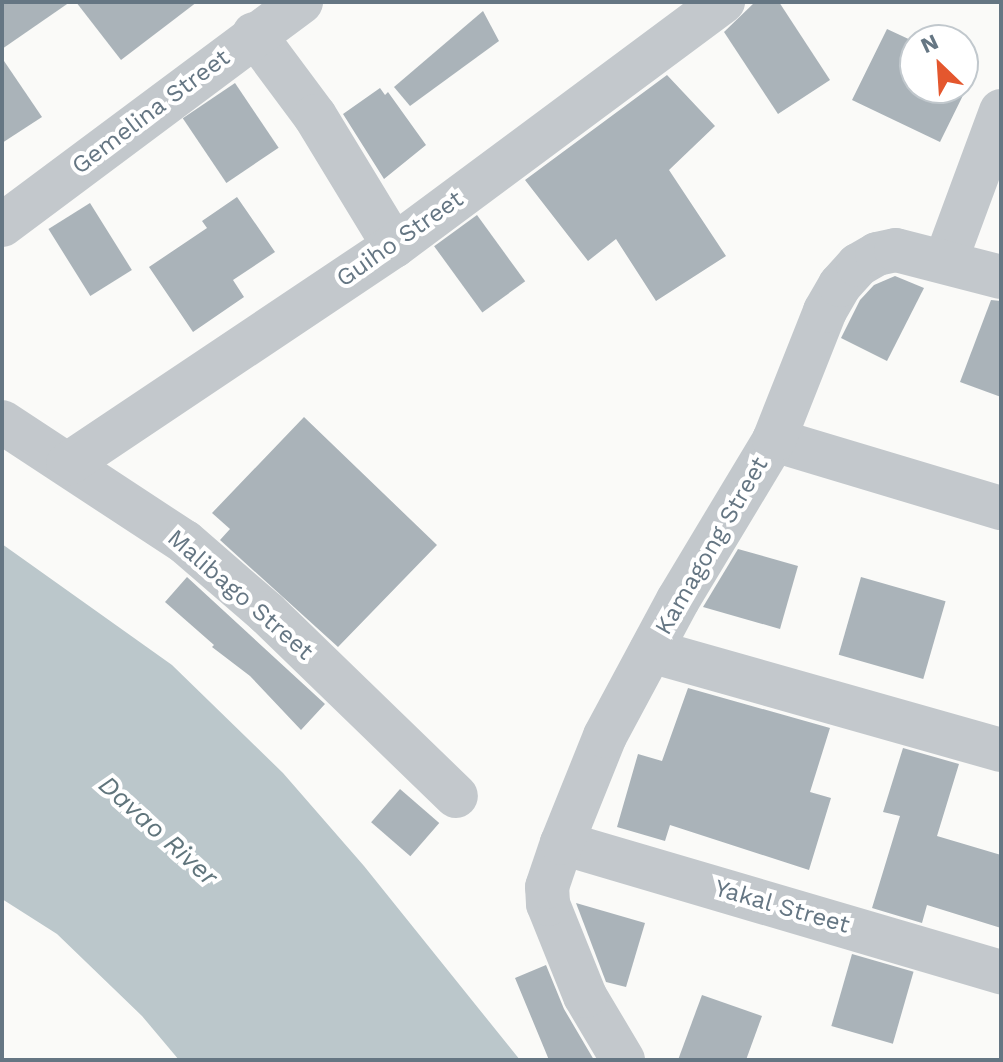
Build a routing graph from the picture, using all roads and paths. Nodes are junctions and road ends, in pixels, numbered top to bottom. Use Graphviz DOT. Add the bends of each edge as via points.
graph roads {
  1 [pos="301,2"];
  2 [pos="723,2"];
  3 [pos="254,34"];
  4 [pos="1001,111"];
  5 [pos="2,225"];
  6 [pos="394,246"];
  7 [pos="946,260"];
  8 [pos="1001,277"];
  9 [pos="2,422"];
  10 [pos="774,440"];
  11 [pos="68,464"];
  12 [pos="1001,508"];
  13 [pos="651,651"];
  14 [pos="1001,750"];
  15 [pos="456,796"];
  16 [pos="562,843"];
  17 [pos="1001,972"];
  18 [pos="623,1060"];
  1 -- 3 [label="street, Gemelina Street"];
  2 -- 6 [label="street, Guiho Street"];
  3 -- 5 [label="street, Gemelina Street"];
  3 -- 6 [label="street" via="315,116"];
  4 -- 7 [label="street"];
  6 -- 11 [label="street, Guiho Street"];
  7 -- 8 [label="street, Kamagong Street"];
  7 -- 10 [label="street, Kamagong Street" via="896,250 858,265 825,311"];
  9 -- 11 [label="street, Malibago Street"];
  10 -- 12 [label="street"];
  10 -- 13 [label="street, Kamagong Street"];
  11 -- 15 [label="street, Malibago Street" via="185,542 267,613"];
  13 -- 14 [label="street"];
  13 -- 16 [label="street, Kamagong Street" via="605,736"];
  16 -- 17 [label="street, Yakal Street"];
  16 -- 18 [label="street, Kamagong Street" via="547,887 550,913 585,996"];
}
